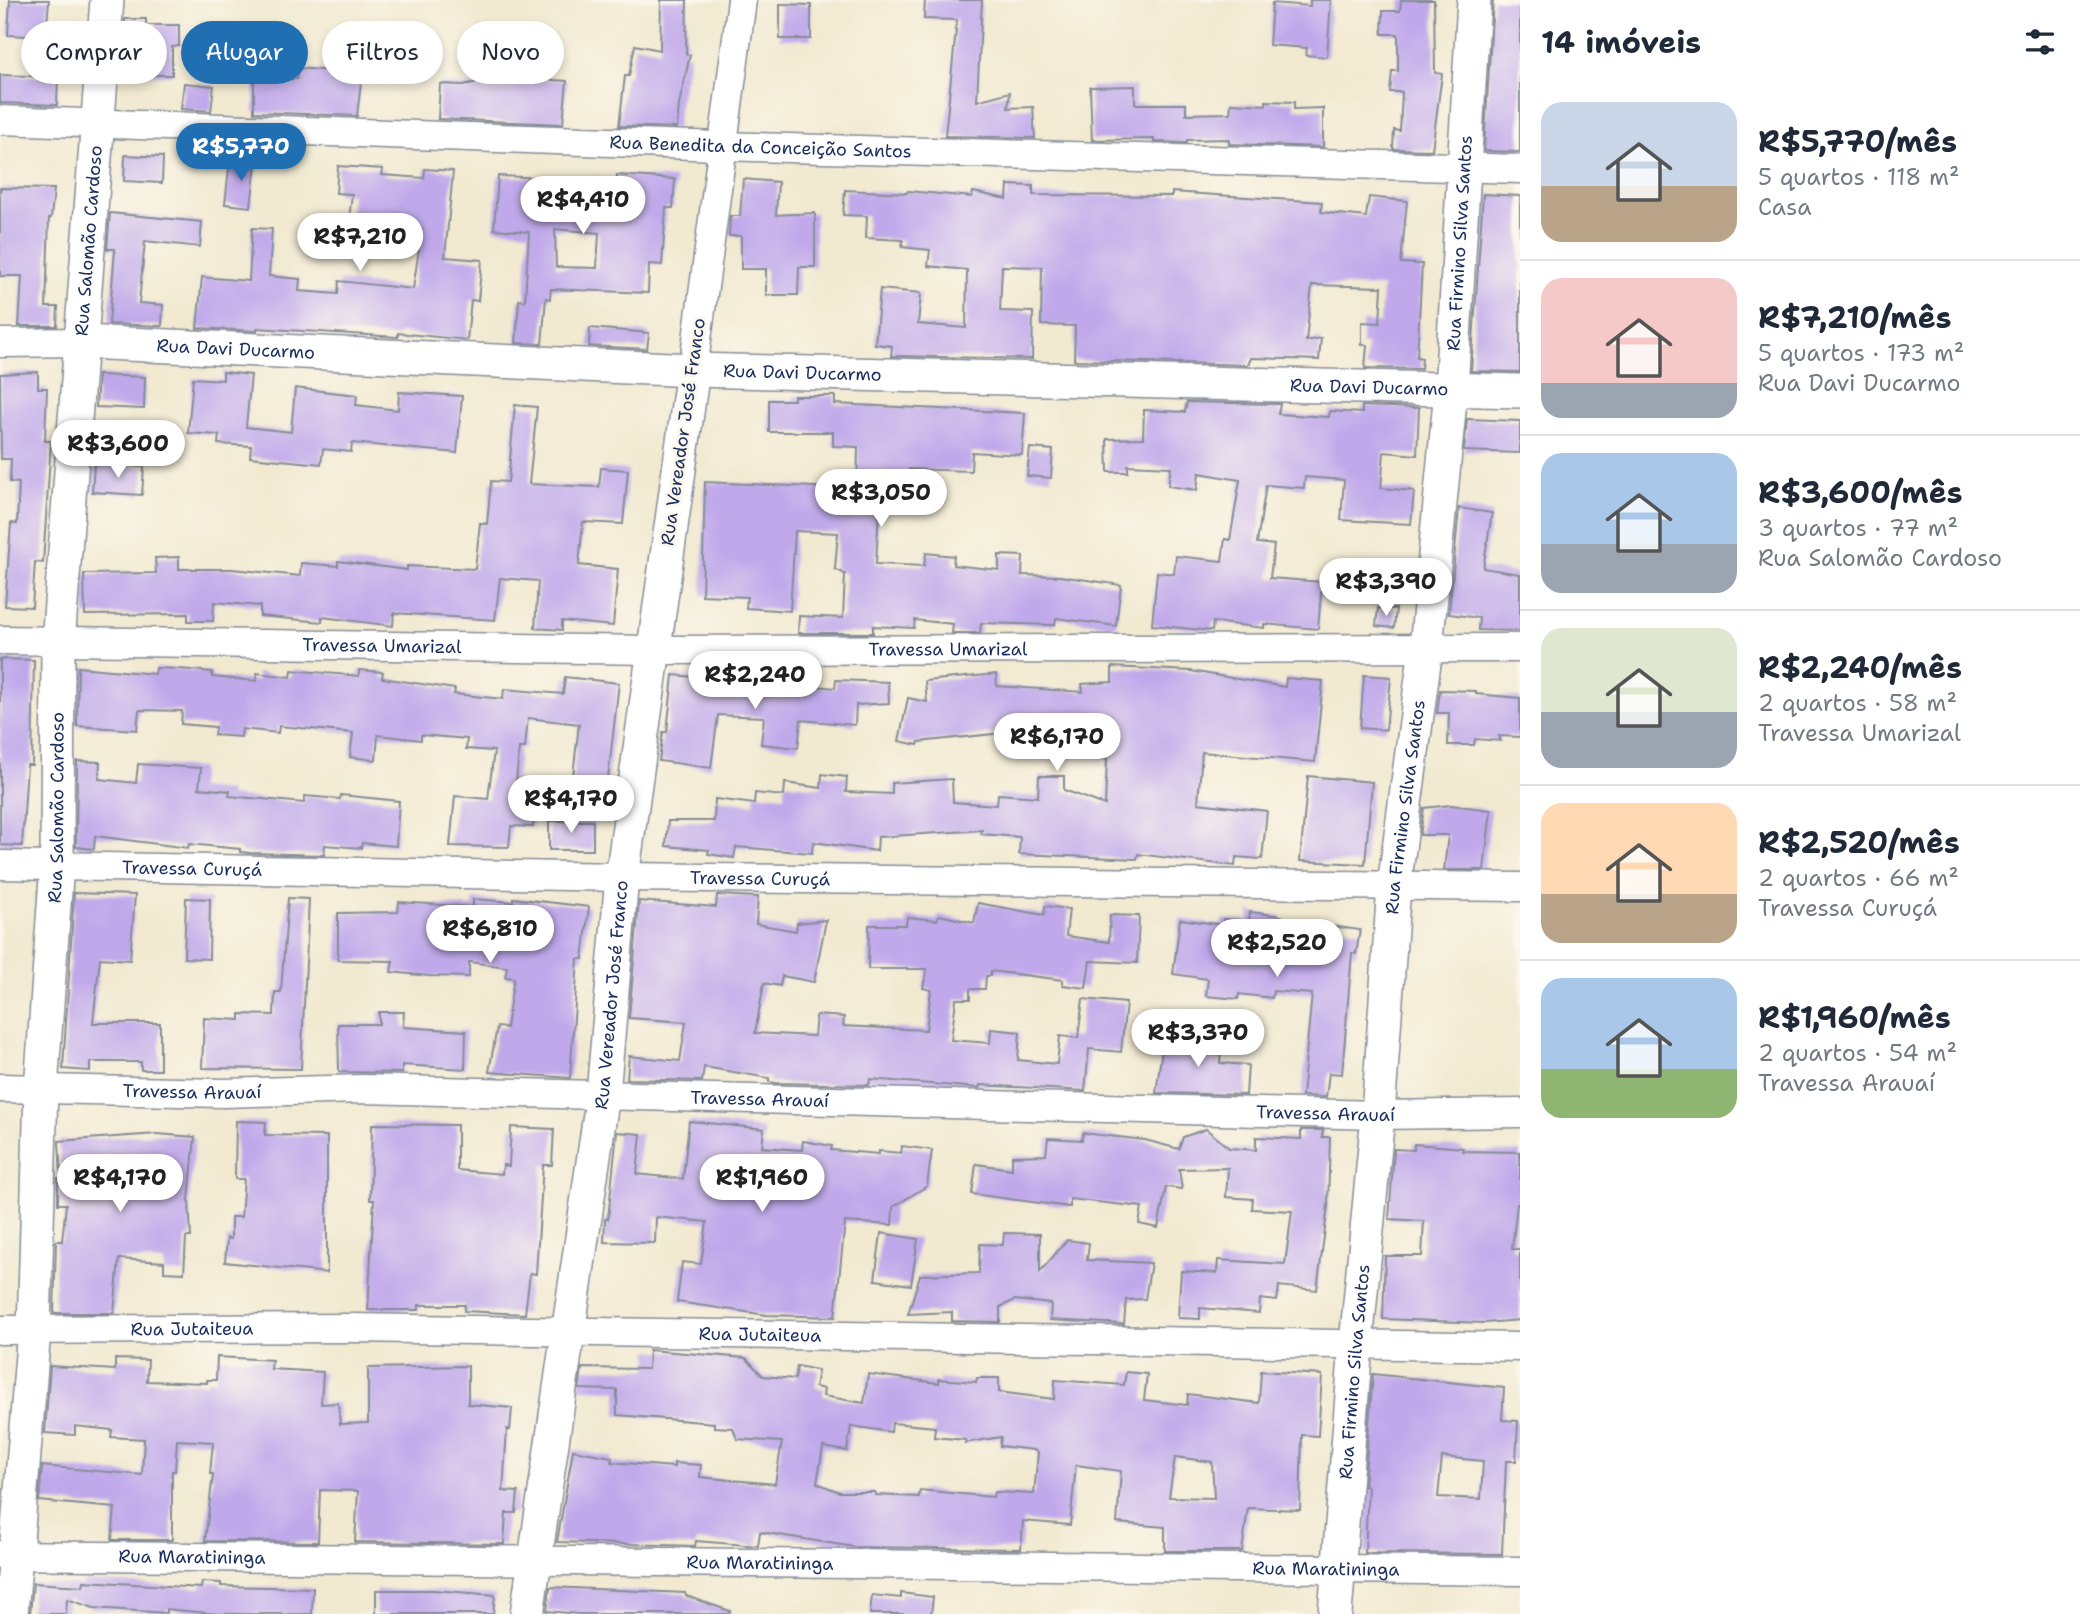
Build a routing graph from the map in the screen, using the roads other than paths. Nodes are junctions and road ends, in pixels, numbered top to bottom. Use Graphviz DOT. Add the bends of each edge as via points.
graph roads {
  1 [pos="107,0"];
  2 [pos="742,0"];
  3 [pos="1474,0"];
  4 [pos="0,120"];
  5 [pos="97,122"];
  6 [pos="720,146"];
  7 [pos="1466,168"];
  8 [pos="1520,169"];
  9 [pos="82,342"];
  10 [pos="0,343"];
  11 [pos="693,370"];
  12 [pos="1451,390"];
  13 [pos="1520,391"];
  14 [pos="0,640"];
  15 [pos="58,643"];
  16 [pos="1426,648"];
  17 [pos="1520,648"];
  18 [pos="653,650"];
  19 [pos="57,864"];
  20 [pos="0,865"];
  21 [pos="622,877"];
  22 [pos="1394,886"];
  23 [pos="1520,887"];
  24 [pos="0,1088"];
  25 [pos="41,1089"];
  26 [pos="603,1094"];
  27 [pos="1520,1114"];
  28 [pos="1378,1115"];
  29 [pos="0,1330"];
  30 [pos="34,1330"];
  31 [pos="566,1332"];
  32 [pos="1356,1344"];
  33 [pos="1520,1348"];
  34 [pos="7,1555"];
  35 [pos="533,1561"];
  36 [pos="1339,1571"];
  37 [pos="1520,1571"];
  38 [pos="11,1614"];
  39 [pos="527,1614"];
  40 [pos="1335,1614"];
  1 -- 5 [label="street, Rua Salomão Cardoso"];
  2 -- 6 [label="street, Rua Vereador José Franco"];
  3 -- 7 [label="street, Rua Firmino Silva Santos"];
  4 -- 5 [label="street, Rua Benedita da Conceição Santos"];
  5 -- 6 [label="street, Rua Benedita da Conceição Santos"];
  5 -- 9 [label="street, Rua Salomão Cardoso"];
  6 -- 7 [label="street, Rua Benedita da Conceição Santos"];
  6 -- 11 [label="street, Rua Vereador José Franco"];
  7 -- 8 [label="street, Rua Benedita da Conceição Santos"];
  7 -- 12 [label="street, Rua Firmino Silva Santos"];
  9 -- 10 [label="street, Rua Davi Ducarmo"];
  9 -- 11 [label="street, Rua Davi Ducarmo"];
  9 -- 15 [label="street, Rua Salomão Cardoso"];
  11 -- 12 [label="street, Rua Davi Ducarmo"];
  11 -- 18 [label="street, Rua Vereador José Franco"];
  12 -- 13 [label="street, Rua Davi Ducarmo"];
  12 -- 16 [label="street, Rua Firmino Silva Santos"];
  14 -- 15 [label="street, Travessa Umarizal"];
  15 -- 18 [label="street, Travessa Umarizal"];
  15 -- 19 [label="street, Rua Salomão Cardoso"];
  16 -- 17 [label="street, Travessa Umarizal"];
  16 -- 18 [label="street, Travessa Umarizal"];
  16 -- 22 [label="street, Rua Firmino Silva Santos"];
  18 -- 21 [label="street, Rua Vereador José Franco"];
  19 -- 20 [label="street, Travessa Curuçá"];
  19 -- 21 [label="street, Travessa Curuçá"];
  19 -- 25 [label="street, Rua Salomão Cardoso"];
  21 -- 22 [label="street, Travessa Curuçá"];
  21 -- 26 [label="street, Rua Vereador José Franco"];
  22 -- 23 [label="street, Travessa Curuçá"];
  22 -- 28 [label="street, Rua Firmino Silva Santos"];
  24 -- 25 [label="street, Travessa Arauaí"];
  25 -- 26 [label="street, Travessa Arauaí"];
  25 -- 30 [label="street, Rua Salomão Cardoso"];
  26 -- 28 [label="street, Travessa Arauaí"];
  26 -- 31 [label="street, Rua Vereador José Franco"];
  27 -- 28 [label="street, Travessa Arauaí"];
  28 -- 32 [label="street, Rua Firmino Silva Santos"];
  29 -- 30 [label="street, Rua Jutaiteua"];
  30 -- 31 [label="street, Rua Jutaiteua"];
  30 -- 34 [label="street, Rua Salomão Cardoso"];
  31 -- 32 [label="street, Rua Jutaiteua"];
  31 -- 35 [label="street, Rua Vereador José Franco"];
  32 -- 33 [label="street, Rua Jutaiteua"];
  32 -- 36 [label="street, Rua Firmino Silva Santos"];
  34 -- 35 [label="street, Rua Maratininga"];
  34 -- 38 [label="street, Rua Salomão Cardoso"];
  35 -- 36 [label="street, Rua Maratininga"];
  35 -- 39 [label="street, Rua Vereador José Franco"];
  36 -- 37 [label="street, Rua Maratininga"];
  36 -- 40 [label="street, Rua Firmino Silva Santos"];
}
